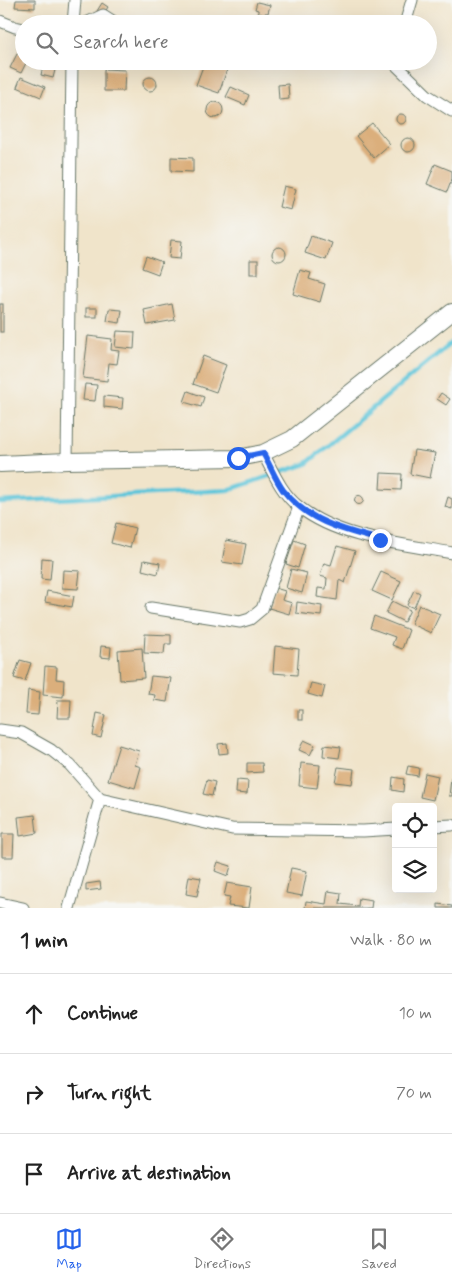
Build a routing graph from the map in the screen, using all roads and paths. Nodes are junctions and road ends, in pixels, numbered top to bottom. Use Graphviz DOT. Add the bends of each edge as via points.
graph roads {
  1 [pos="75,0"];
  2 [pos="412,0"];
  3 [pos="74,15"];
  4 [pos="408,15"];
  5 [pos="0,21"];
  6 [pos="15,26"];
  7 [pos="72,70"];
  8 [pos="402,70"];
  9 [pos="452,111"];
  10 [pos="452,312"];
  11 [pos="263,453"];
  12 [pos="67,461"];
  13 [pos="0,464"];
  14 [pos="299,507"];
  15 [pos="452,553"];
  16 [pos="151,608"];
  17 [pos="0,730"];
  18 [pos="100,799"];
  19 [pos="452,825"];
  20 [pos="437,826"];
  21 [pos="392,829"];
  22 [pos="0,903"];
  23 [pos="23,908"];
  24 [pos="69,908"];
  1 -- 3 [label="street"];
  2 -- 4 [label="street"];
  5 -- 6 [label="street"];
  7 -- 12 [label="street"];
  8 -- 9 [label="street" via="427,94"];
  10 -- 11 [label="street" via="292,439"];
  11 -- 12 [label="street" via="238,458"];
  11 -- 14 [label="street" via="283,489"];
  12 -- 13 [label="street"];
  14 -- 15 [label="street" via="333,527 380,540"];
  14 -- 16 [label="street" via="262,609 250,619 240,622"];
  17 -- 18 [label="street" via="21,733 51,750 70,765"];
  18 -- 21 [label="street" via="232,829"];
  18 -- 24 [label="street"];
  19 -- 20 [label="street"];
  22 -- 23 [label="street"];
}
